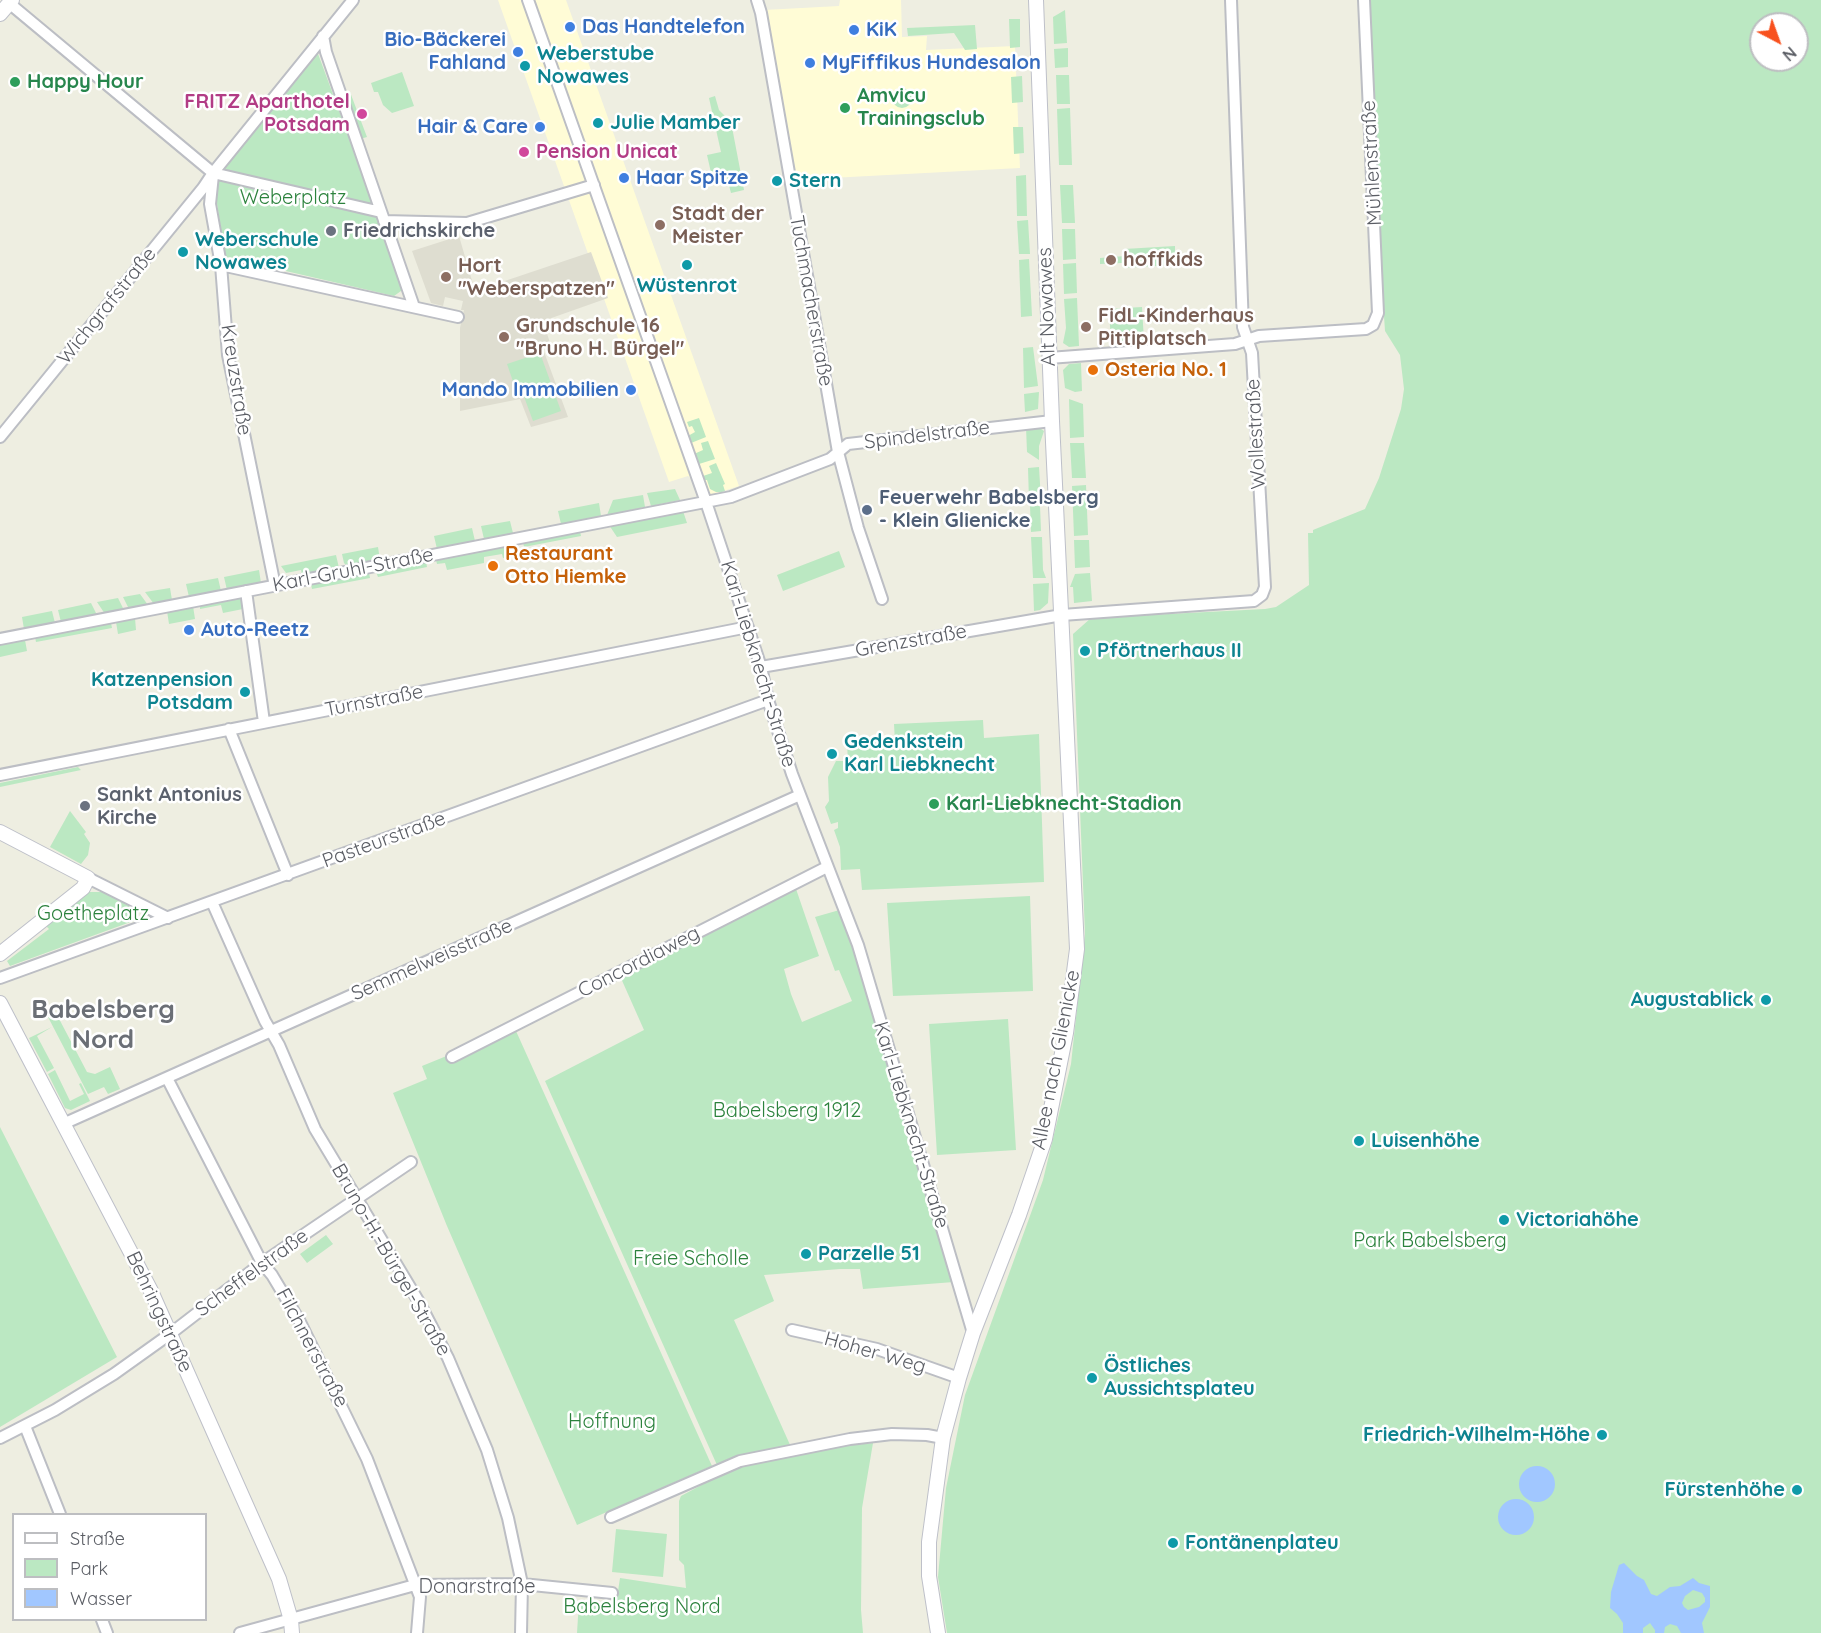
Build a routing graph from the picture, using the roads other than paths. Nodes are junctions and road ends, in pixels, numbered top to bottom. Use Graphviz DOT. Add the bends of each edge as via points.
graph roads {
  1 [pos="353,0"];
  2 [pos="528,0"];
  3 [pos="757,0"];
  4 [pos="1036,0"];
  5 [pos="1231,0"];
  6 [pos="1364,0"];
  7 [pos="7,6"];
  8 [pos="323,36"];
  9 [pos="213,173"];
  10 [pos="594,185"];
  11 [pos="382,216"];
  12 [pos="221,265"];
  13 [pos="414,307"];
  14 [pos="458,317"];
  15 [pos="1247,340"];
  16 [pos="1049,358"];
  17 [pos="1052,421"];
  18 [pos="0,437"];
  19 [pos="838,452"];
  20 [pos="706,502"];
  21 [pos="275,585"];
  22 [pos="246,591"];
  23 [pos="882,599"];
  24 [pos="1062,615"];
  25 [pos="748,627"];
  26 [pos="0,639"];
  27 [pos="761,667"];
  28 [pos="768,700"];
  29 [pos="264,722"];
  30 [pos="229,729"];
  31 [pos="0,775"];
  32 [pos="800,795"];
  33 [pos="0,832"];
  34 [pos="827,867"];
  35 [pos="288,874"];
  36 [pos="88,878"];
  37 [pos="212,902"];
  38 [pos="168,918"];
  39 [pos="0,954"];
  40 [pos="0,978"];
  41 [pos="0,1003"];
  42 [pos="271,1032"];
  43 [pos="452,1057"];
  44 [pos="168,1078"];
  45 [pos="63,1124"];
  46 [pos="411,1162"];
  47 [pos="356,1198"];
  48 [pos="262,1263"];
  49 [pos="792,1330"];
  50 [pos="973,1333"];
  51 [pos="170,1334"];
  52 [pos="958,1378"];
  53 [pos="25,1426"];
  54 [pos="0,1438"];
  55 [pos="943,1438"];
  56 [pos="59,1513"];
  57 [pos="611,1517"];
  58 [pos="522,1584"];
  59 [pos="415,1585"];
  60 [pos="612,1593"];
  61 [pos="291,1627"];
  62 [pos="240,1633"];
  63 [pos="417,1633"];
  64 [pos="521,1633"];
  65 [pos="938,1633"];
  1 -- 8 [label="street"];
  2 -- 10 [label="street, Karl-Liebknecht-Straße"];
  3 -- 19 [label="street, Tuchmacherstraße"];
  4 -- 16 [label="street, Alt Nowawes"];
  5 -- 15 [label="street, Wollestraße" via="1243,327"];
  6 -- 15 [label="street, Mühlenstraße" via="1378,313 1373,325 1366,328"];
  7 -- 9 [label="street"];
  8 -- 9 [label="street"];
  8 -- 11 [label="street"];
  9 -- 11 [label="street"];
  9 -- 12 [label="street, Kreuzstraße" via="210,204"];
  9 -- 18 [label="street, Wichgrafstraße"];
  10 -- 11 [label="street" via="467,223"];
  10 -- 20 [label="street, Karl-Liebknecht-Straße"];
  11 -- 13 [label="street"];
  12 -- 13 [label="street"];
  12 -- 21 [label="street, Kreuzstraße" via="228,355"];
  13 -- 14 [label="street"];
  15 -- 16 [label="street"];
  15 -- 24 [label="street, Wollestraße" via="1252,353 1265,587 1262,595 1254,601"];
  16 -- 17 [label="street, Alt Nowawes"];
  17 -- 19 [label="street, Spindelstraße" via="848,444"];
  17 -- 24 [label="street, Alt Nowawes"];
  19 -- 20 [label="street, Spindelstraße" via="830,459 731,497"];
  19 -- 23 [label="street, Tuchmacherstraße"];
  20 -- 21 [label="street, Karl-Gruhl-Straße"];
  20 -- 25 [label="street, Karl-Liebknecht-Straße"];
  21 -- 22 [label="street, Karl-Gruhl-Straße"];
  22 -- 26 [label="street, Karl-Gruhl-Straße"];
  22 -- 29 [label="street"];
  24 -- 27 [label="street, Grenzstraße"];
  24 -- 50 [label="street, Allee nach Glienicke" via="1077,949 1066,1033 1045,1139"];
  25 -- 27 [label="street, Karl-Liebknecht-Straße"];
  25 -- 29 [label="street, Turnstraße"];
  27 -- 28 [label="street, Karl-Liebknecht-Straße"];
  28 -- 32 [label="street, Karl-Liebknecht-Straße"];
  28 -- 35 [label="street, Pasteurstraße"];
  29 -- 30 [label="street, Turnstraße"];
  30 -- 31 [label="street, Turnstraße"];
  30 -- 35 [label="street"];
  32 -- 34 [label="street, Karl-Liebknecht-Straße"];
  32 -- 42 [label="street, Semmelweisstraße"];
  33 -- 36 [label="street"];
  34 -- 43 [label="street, Concordiaweg"];
  34 -- 50 [label="street, Karl-Liebknecht-Straße" via="860,951"];
  35 -- 37 [label="street, Pasteurstraße"];
  36 -- 38 [label="street"];
  36 -- 39 [label="street" via="83,888"];
  37 -- 38 [label="street, Pasteurstraße"];
  37 -- 42 [label="street, Bruno-H.-Bürgel-Straße"];
  38 -- 40 [label="street, Pasteurstraße"];
  41 -- 45 [label="street, Behringstraße"];
  42 -- 44 [label="street, Semmelweisstraße"];
  42 -- 47 [label="street, Bruno-H.-Bürgel-Straße" via="315,1129"];
  44 -- 45 [label="street, Semmelweisstraße"];
  44 -- 48 [label="street, Filchnerstraße"];
  45 -- 51 [label="street, Behringstraße"];
  46 -- 47 [label="street, Scheffelstraße"];
  47 -- 48 [label="street, Scheffelstraße"];
  47 -- 58 [label="street, Bruno-H.-Bürgel-Straße" via="448,1358 487,1450 508,1518"];
  48 -- 51 [label="street, Scheffelstraße"];
  48 -- 59 [label="street, Filchnerstraße" via="299,1320 344,1409"];
  49 -- 52 [label="street, Hoher Weg" via="877,1350"];
  50 -- 52 [label="street, Allee nach Glienicke"];
  51 -- 53 [label="street, Scheffelstraße" via="85,1392"];
  51 -- 61 [label="street, Behringstraße" via="279,1580"];
  52 -- 55 [label="street, Allee nach Glienicke"];
  53 -- 54 [label="street, Scheffelstraße"];
  53 -- 56 [label="street"];
  55 -- 57 [label="street" via="892,1434 740,1461"];
  55 -- 65 [label="street, Allee nach Glienicke" via="929,1542 929,1576"];
  58 -- 59 [label="street, Donarstraße"];
  58 -- 60 [label="street, Donarstraße"];
  58 -- 64 [label="street, Bruno-H.-Bürgel-Straße"];
  59 -- 61 [label="street, Donarstraße"];
  59 -- 63 [label="street, Filchnerstraße" via="420,1597"];
  61 -- 62 [label="street, Donarstraße"];
}
